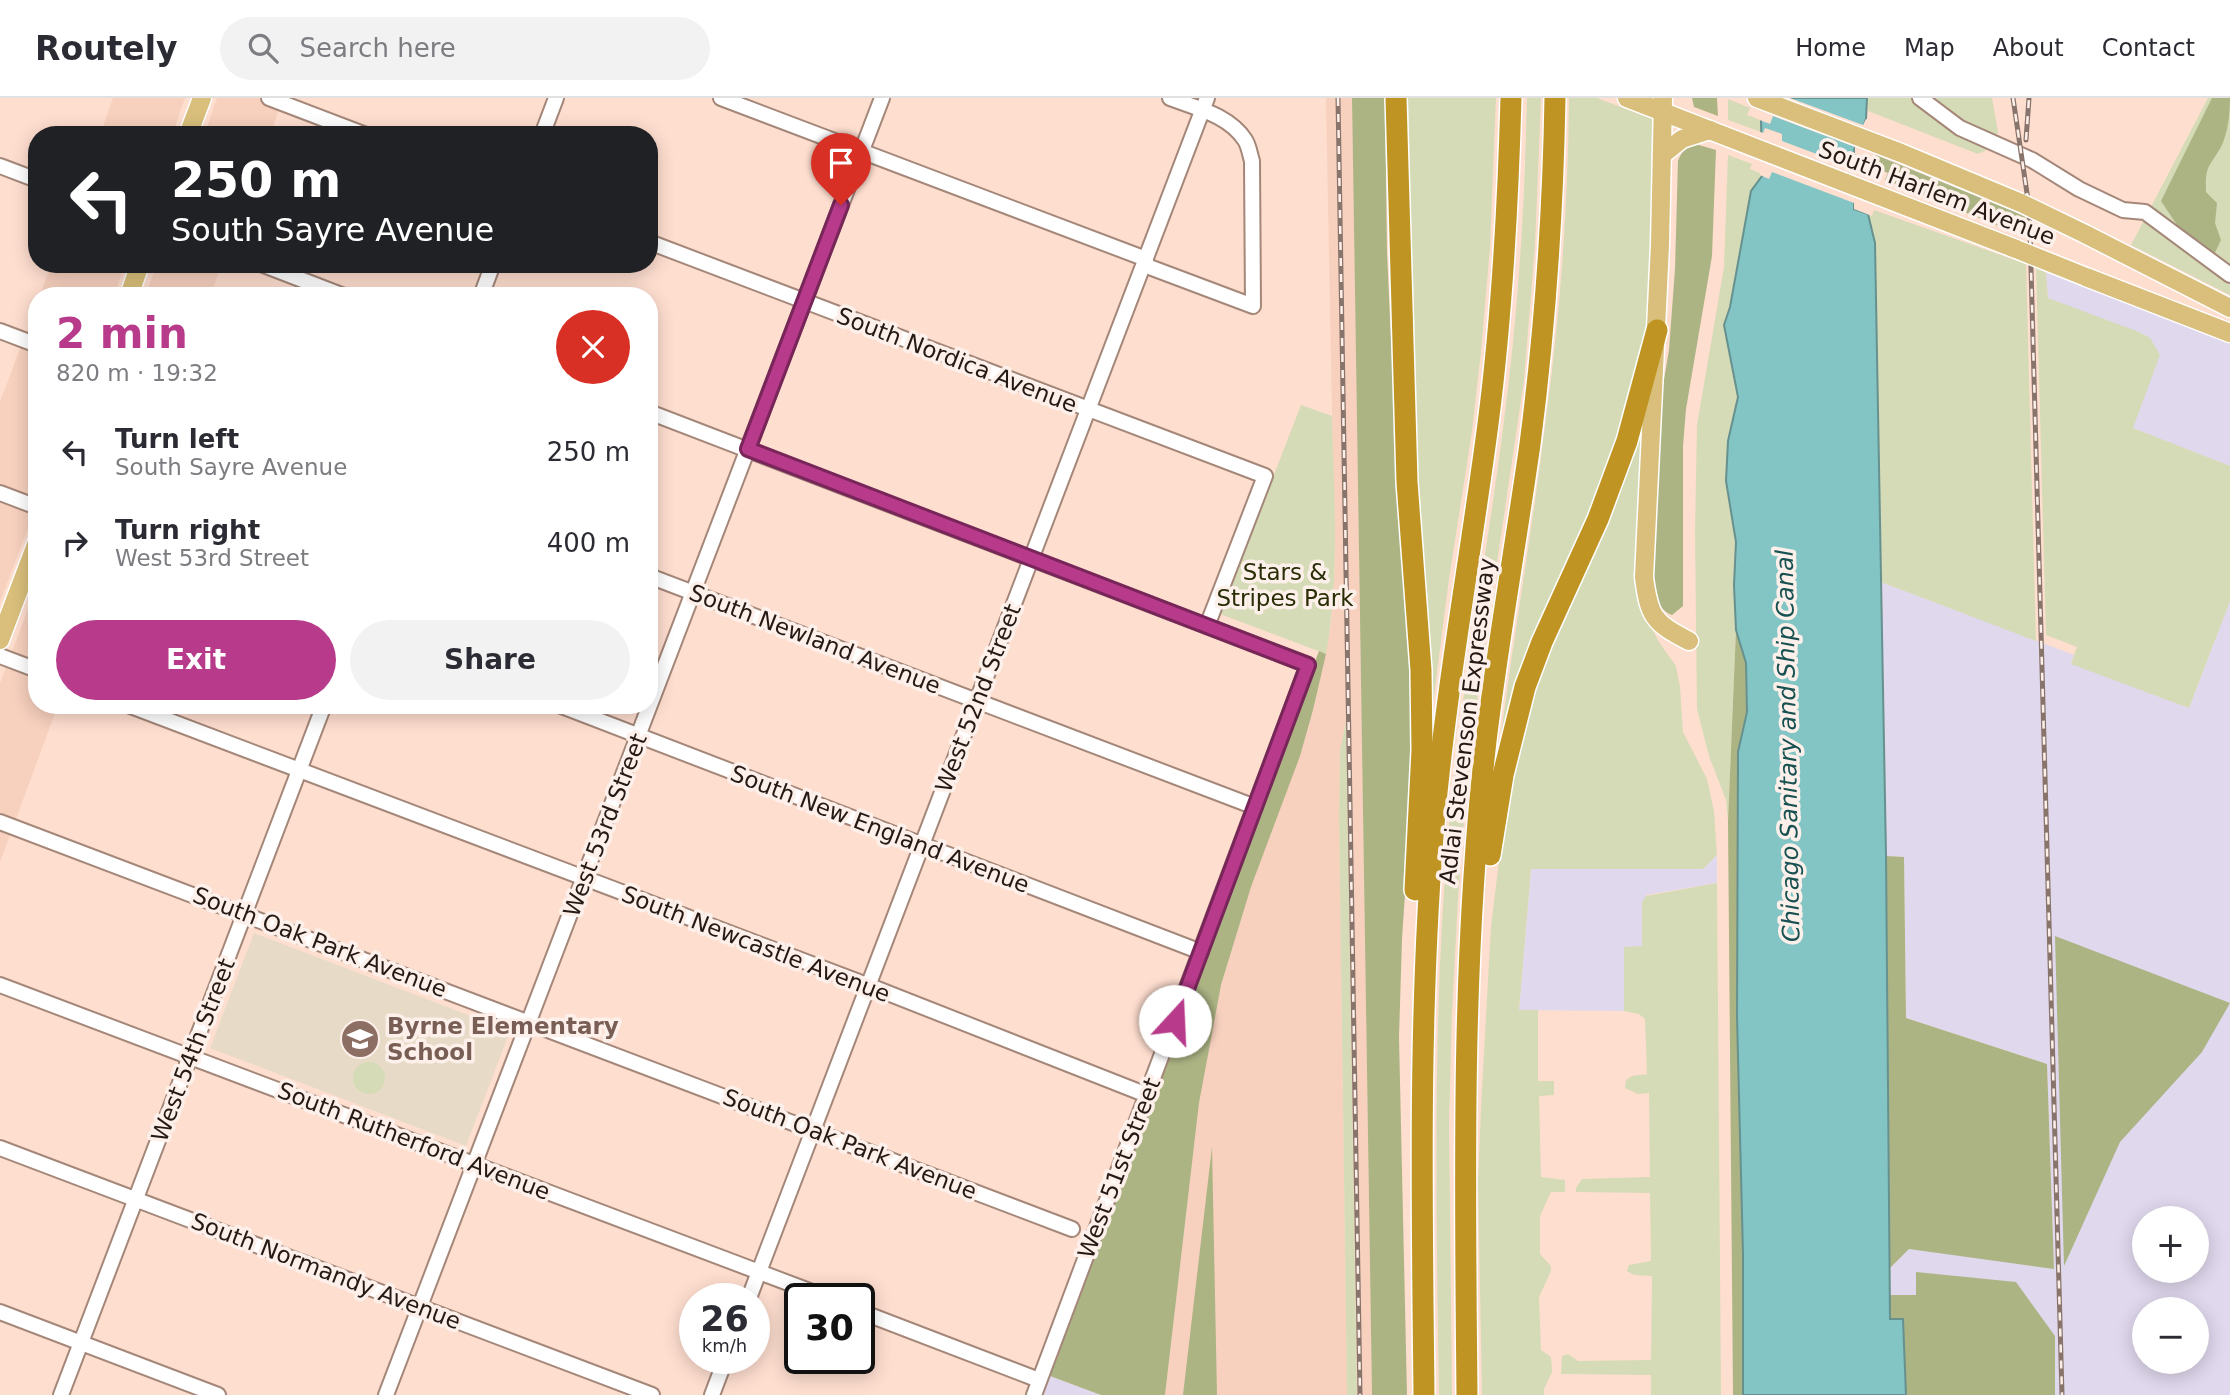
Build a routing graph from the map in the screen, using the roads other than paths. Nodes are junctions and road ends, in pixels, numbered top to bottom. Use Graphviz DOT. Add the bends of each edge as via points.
graph roads {
  1 [pos="202,98"];
  2 [pos="269,98"];
  3 [pos="556,98"];
  4 [pos="721,98"];
  5 [pos="882,98"];
  6 [pos="1170,98"];
  7 [pos="1396,98"];
  8 [pos="1511,98"];
  9 [pos="1555,98"];
  10 [pos="1627,98"];
  11 [pos="1757,98"];
  12 [pos="1920,98"];
  13 [pos="1205,104"];
  14 [pos="1663,105"];
  15 [pos="191,126"];
  16 [pos="342,126"];
  17 [pos="545,126"];
  18 [pos="1710,130"];
  19 [pos="862,151"];
  20 [pos="1662,155"];
  21 [pos="0,166"];
  22 [pos="28,177"];
  23 [pos="658,245"];
  24 [pos="1145,262"];
  25 [pos="284,273"];
  26 [pos="2230,275"];
  27 [pos="321,287"];
  28 [pos="805,302"];
  29 [pos="2230,308"];
  30 [pos="1657,330"];
  31 [pos="0,331"];
  32 [pos="2230,333"];
  33 [pos="28,342"];
  34 [pos="1088,410"];
  35 [pos="658,415"];
  36 [pos="748,449"];
  37 [pos="0,493"];
  38 [pos="28,504"];
  39 [pos="1031,559"];
  40 [pos="28,566"];
  41 [pos="658,580"];
  42 [pos="692,593"];
  43 [pos="1207,626"];
  44 [pos="0,640"];
  45 [pos="1689,641"];
  46 [pos="0,656"];
  47 [pos="28,667"];
  48 [pos="658,685"];
  49 [pos="978,700"];
  50 [pos="152,714"];
  51 [pos="321,714"];
  52 [pos="582,714"];
  53 [pos="647,714"];
  54 [pos="639,736"];
  55 [pos="300,770"];
  56 [pos="1255,807"];
  57 [pos="0,822"];
  58 [pos="922,845"];
  59 [pos="584,878"];
  60 [pos="245,913"];
  61 [pos="1200,952"];
  62 [pos="0,985"];
  63 [pos="869,986"];
  64 [pos="530,1022"];
  65 [pos="1465,1048"];
  66 [pos="191,1056"];
  67 [pos="1147,1095"];
  68 [pos="1421,1122"];
  69 [pos="814,1129"];
  70 [pos="0,1148"];
  71 [pos="475,1164"];
  72 [pos="136,1199"];
  73 [pos="1072,1228"];
  74 [pos="759,1272"];
  75 [pos="755,1283"];
  76 [pos="788,1283"];
  77 [pos="420,1307"];
  78 [pos="0,1312"];
  79 [pos="875,1317"];
  80 [pos="81,1342"];
  81 [pos="720,1374"];
  82 [pos="1039,1380"];
  83 [pos="61,1395"];
  84 [pos="218,1395"];
  85 [pos="386,1395"];
  86 [pos="652,1395"];
  87 [pos="712,1395"];
  88 [pos="1034,1395"];
  89 [pos="1424,1395"];
  90 [pos="1467,1395"];
  1 -- 15 [label="main road"];
  2 -- 16 [label="street"];
  3 -- 17 [label="street"];
  4 -- 19 [label="street"];
  5 -- 19 [label="street, West 53rd Street"];
  6 -- 13 [label="street"];
  7 -- 68 [label="highway" via="1407,482 1421,683 1410,1009"];
  8 -- 68 [label="highway, Adlai Stevenson Expressway" via="1497,347 1435,811"];
  9 -- 65 [label="highway, Adlai Stevenson Expressway" via="1542,339 1486,742"];
  10 -- 14 [label="main road, South Harlem Avenue"];
  11 -- 29 [label="main road, South Harlem Avenue, bridge" via="1980,185"];
  12 -- 26 [label="street" via="1960,128 2032,160 2079,189 2123,210 2145,212"];
  13 -- 24 [label="street, West 52nd Street"];
  13 -- 24 [label="street" via="1246,141 1252,162 1253,306"];
  14 -- 18 [label="main road, South Harlem Avenue"];
  14 -- 20 [label="main road"];
  18 -- 20 [label="main road" via="1682,139"];
  18 -- 32 [label="main road, South Harlem Avenue, bridge"];
  19 -- 24 [label="street"];
  19 -- 28 [label="street, West 53rd Street"];
  20 -- 30 [label="main road"];
  21 -- 22 [label="street"];
  23 -- 28 [label="street, South Nordica Avenue"];
  24 -- 34 [label="street, West 52nd Street"];
  25 -- 27 [label="street"];
  28 -- 34 [label="street, South Nordica Avenue"];
  28 -- 36 [label="street, West 53rd Street"];
  30 -- 45 [label="main road" via="1644,577 1653,615 1663,628"];
  30 -- 65 [label="highway" via="1627,441 1598,519 1542,642 1512,730 1494,819"];
  31 -- 33 [label="street"];
  34 -- 39 [label="street, West 52nd Street"];
  34 -- 43 [label="street, South Nordica Avenue" via="1265,476"];
  35 -- 36 [label="street"];
  36 -- 39 [label="street"];
  36 -- 42 [label="street, West 53rd Street"];
  37 -- 38 [label="street"];
  39 -- 43 [label="street"];
  39 -- 49 [label="street, West 52nd Street"];
  40 -- 44 [label="main road"];
  41 -- 42 [label="street, South Newland Avenue"];
  42 -- 48 [label="street, West 53rd Street"];
  42 -- 49 [label="street, South Newland Avenue"];
  43 -- 56 [label="street, West 51st Street" via="1308,665"];
  46 -- 47 [label="street"];
  49 -- 56 [label="street, South Newland Avenue"];
  49 -- 58 [label="street, West 52nd Street"];
  50 -- 55 [label="street, South Newcastle Avenue"];
  51 -- 55 [label="street, West 54th Street"];
  52 -- 54 [label="street, South New England Avenue"];
  53 -- 54 [label="street, West 53rd Street"];
  54 -- 58 [label="street, South New England Avenue"];
  54 -- 59 [label="street, West 53rd Street"];
  55 -- 59 [label="street, South Newcastle Avenue"];
  55 -- 60 [label="street, West 54th Street"];
  56 -- 61 [label="street, West 51st Street"];
  57 -- 60 [label="street, South Oak Park Avenue"];
  58 -- 61 [label="street, South New England Avenue"];
  58 -- 63 [label="street, West 52nd Street"];
  59 -- 63 [label="street, South Newcastle Avenue"];
  59 -- 64 [label="street, West 53rd Street"];
  60 -- 64 [label="street, South Oak Park Avenue"];
  60 -- 66 [label="street, West 54th Street"];
  61 -- 67 [label="street, West 51st Street"];
  62 -- 66 [label="street, South Rutherford Avenue"];
  63 -- 67 [label="street, South Newcastle Avenue"];
  63 -- 69 [label="street, West 52nd Street"];
  64 -- 69 [label="street, South Oak Park Avenue"];
  64 -- 71 [label="street, West 53rd Street"];
  65 -- 90 [label="highway, Adlai Stevenson Expressway"];
  66 -- 71 [label="street, South Rutherford Avenue"];
  66 -- 72 [label="street, West 54th Street"];
  67 -- 82 [label="street, West 51st Street"];
  68 -- 89 [label="highway, Adlai Stevenson Expressway"];
  69 -- 73 [label="street, South Oak Park Avenue"];
  69 -- 74 [label="street, West 52nd Street"];
  70 -- 72 [label="street, South Normandy Avenue"];
  71 -- 74 [label="street, South Rutherford Avenue"];
  71 -- 77 [label="street, West 53rd Street"];
  72 -- 77 [label="street, South Normandy Avenue"];
  72 -- 80 [label="street, West 54th Street"];
  74 -- 75 [label="street, West 52nd Street"];
  74 -- 76 [label="street, South Rutherford Avenue"];
  77 -- 85 [label="street, West 53rd Street"];
  77 -- 86 [label="street, South Normandy Avenue"];
  78 -- 80 [label="street"];
  79 -- 82 [label="street"];
  80 -- 83 [label="street, West 54th Street"];
  80 -- 84 [label="street"];
  81 -- 87 [label="street"];
  82 -- 88 [label="street, West 51st Street"];
}
